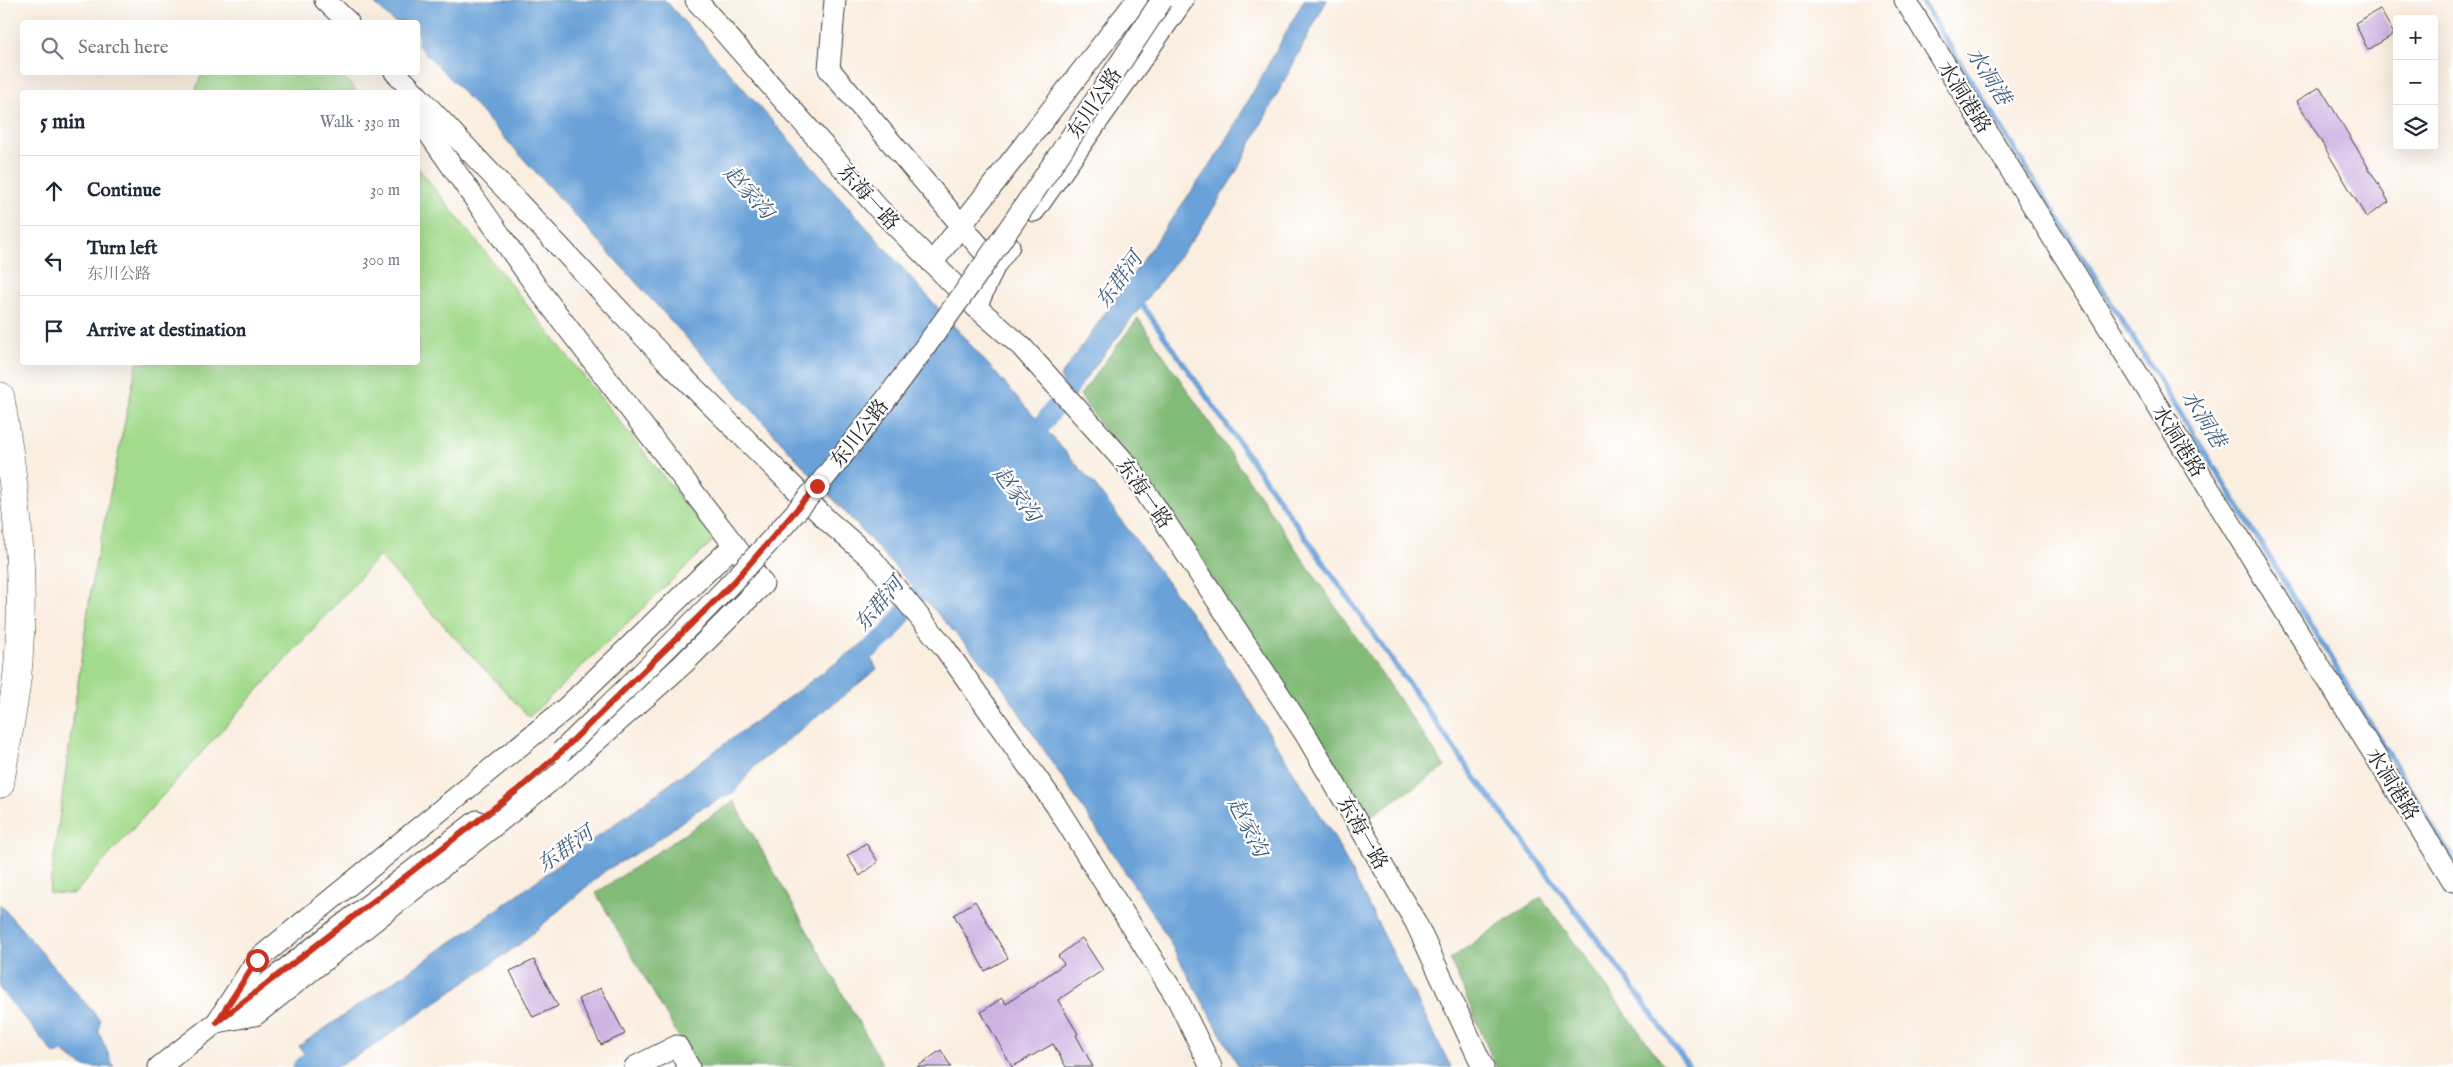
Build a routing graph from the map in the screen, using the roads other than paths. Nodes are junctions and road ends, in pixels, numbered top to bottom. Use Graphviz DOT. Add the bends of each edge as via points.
graph roads {
  1 [pos="325,0"];
  2 [pos="696,0"];
  3 [pos="835,0"];
  4 [pos="1137,0"];
  5 [pos="1162,0"];
  6 [pos="1183,0"];
  7 [pos="1905,0"];
  8 [pos="346,20"];
  9 [pos="387,75"];
  10 [pos="398,75"];
  11 [pos="398,90"];
  12 [pos="412,90"];
  13 [pos="420,98"];
  14 [pos="420,121"];
  15 [pos="961,225"];
  16 [pos="932,263"];
  17 [pos="995,265"];
  18 [pos="976,307"];
  19 [pos="0,396"];
  20 [pos="734,546"];
  21 [pos="0,784"];
  22 [pos="2453,882"];
  23 [pos="217,1022"];
  24 [pos="159,1067"];
  25 [pos="635,1067"];
  26 [pos="689,1067"];
  27 [pos="1211,1067"];
  28 [pos="1483,1067"];
  1 -- 8 [label="street"];
  2 -- 16 [label="street, 东海一路" via="878,208"];
  3 -- 15 [label="street" via="829,69"];
  4 -- 15 [label="street"];
  5 -- 23 [label="street, 东川公路, bridge" via="922,352 817,486 734,582 525,784"];
  6 -- 17 [label="street"];
  7 -- 22 [label="street, 水洞港路"];
  9 -- 11 [label="street"];
  10 -- 12 [label="street"];
  13 -- 27 [label="street" via="666,360 828,521 872,559 944,647 1055,804 1178,1000"];
  14 -- 20 [label="street" via="538,288"];
  15 -- 16 [label="street"];
  15 -- 17 [label="street"];
  16 -- 18 [label="street, 东海一路"];
  17 -- 18 [label="street"];
  18 -- 28 [label="street, 东海一路" via="1022,346 1129,467 1306,735 1416,923"];
  19 -- 21 [label="highway" via="20,542 20,654"];
  20 -- 23 [label="street" via="566,708 257,960"];
  20 -- 23 [label="street" via="763,584 682,665 545,786 255,1015"];
  23 -- 24 [label="street, 东川公路"];
  25 -- 26 [label="street" via="677,1046"];
}
